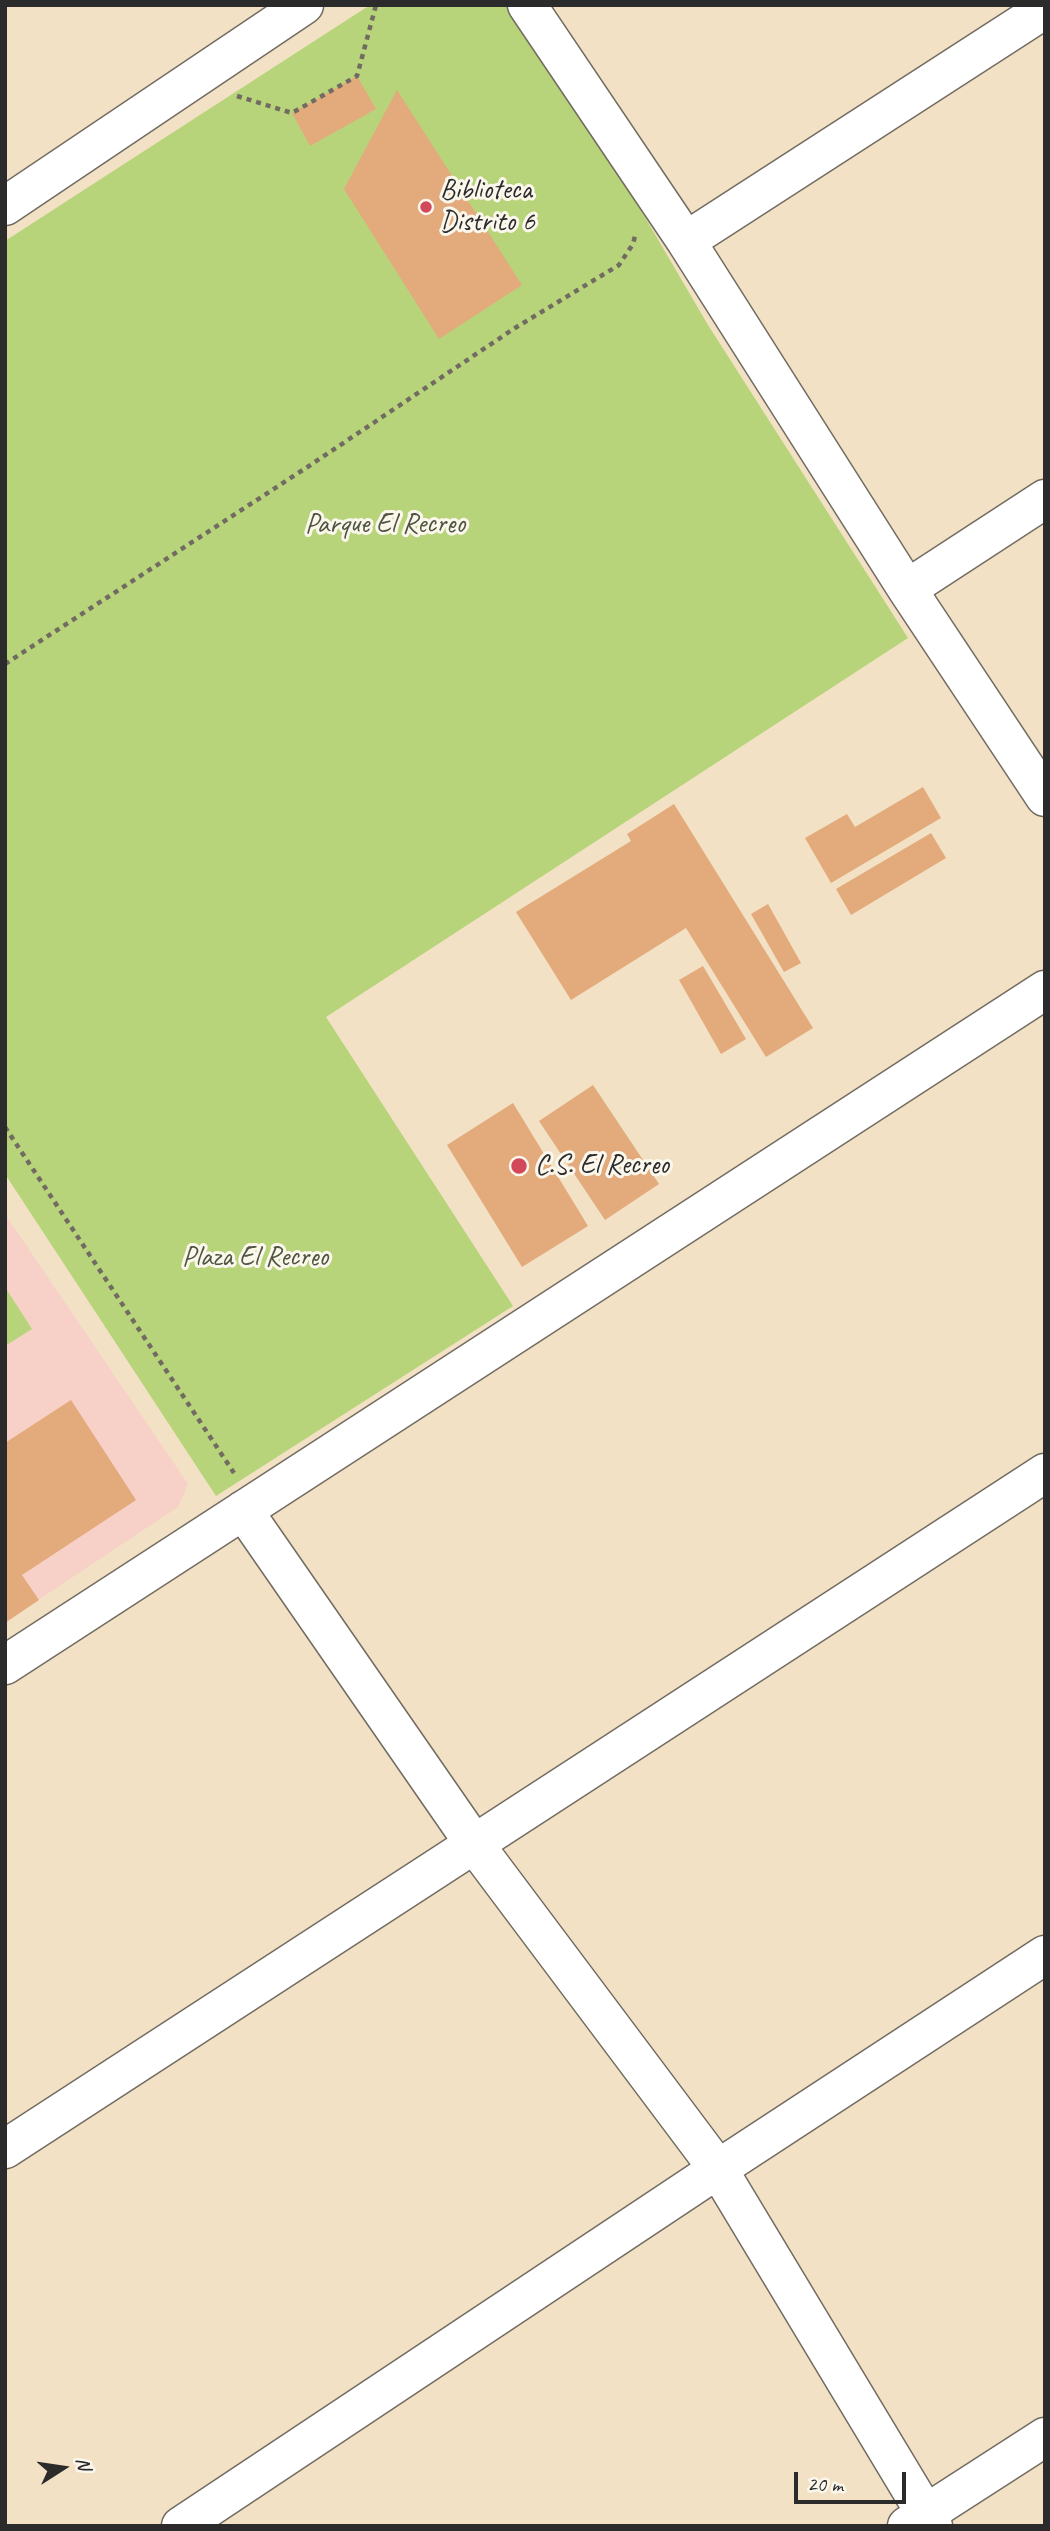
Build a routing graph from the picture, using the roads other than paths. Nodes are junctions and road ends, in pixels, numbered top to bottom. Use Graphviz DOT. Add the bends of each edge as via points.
graph roads {
  1 [pos="304,5"];
  2 [pos="527,5"];
  3 [pos="1045,9"];
  4 [pos="5,206"];
  5 [pos="686,241"];
  6 [pos="1045,499"];
  7 [pos="907,589"];
  8 [pos="1045,797"];
  9 [pos="1045,990"];
  10 [pos="1045,1473"];
  11 [pos="243,1510"];
  12 [pos="5,1665"];
  13 [pos="475,1845"];
  14 [pos="1045,1955"];
  15 [pos="5,2149"];
  16 [pos="718,2169"];
  17 [pos="1045,2437"];
  18 [pos="922,2522"];
  19 [pos="181,2526"];
  1 -- 4 [label="street"];
  2 -- 5 [label="street"];
  3 -- 5 [label="street"];
  5 -- 7 [label="street"];
  6 -- 7 [label="street"];
  7 -- 8 [label="street"];
  9 -- 11 [label="street"];
  10 -- 13 [label="street"];
  11 -- 12 [label="street"];
  11 -- 13 [label="street"];
  13 -- 15 [label="street"];
  13 -- 16 [label="street"];
  14 -- 16 [label="street"];
  16 -- 18 [label="street"];
  16 -- 19 [label="street"];
  17 -- 18 [label="street"];
}
